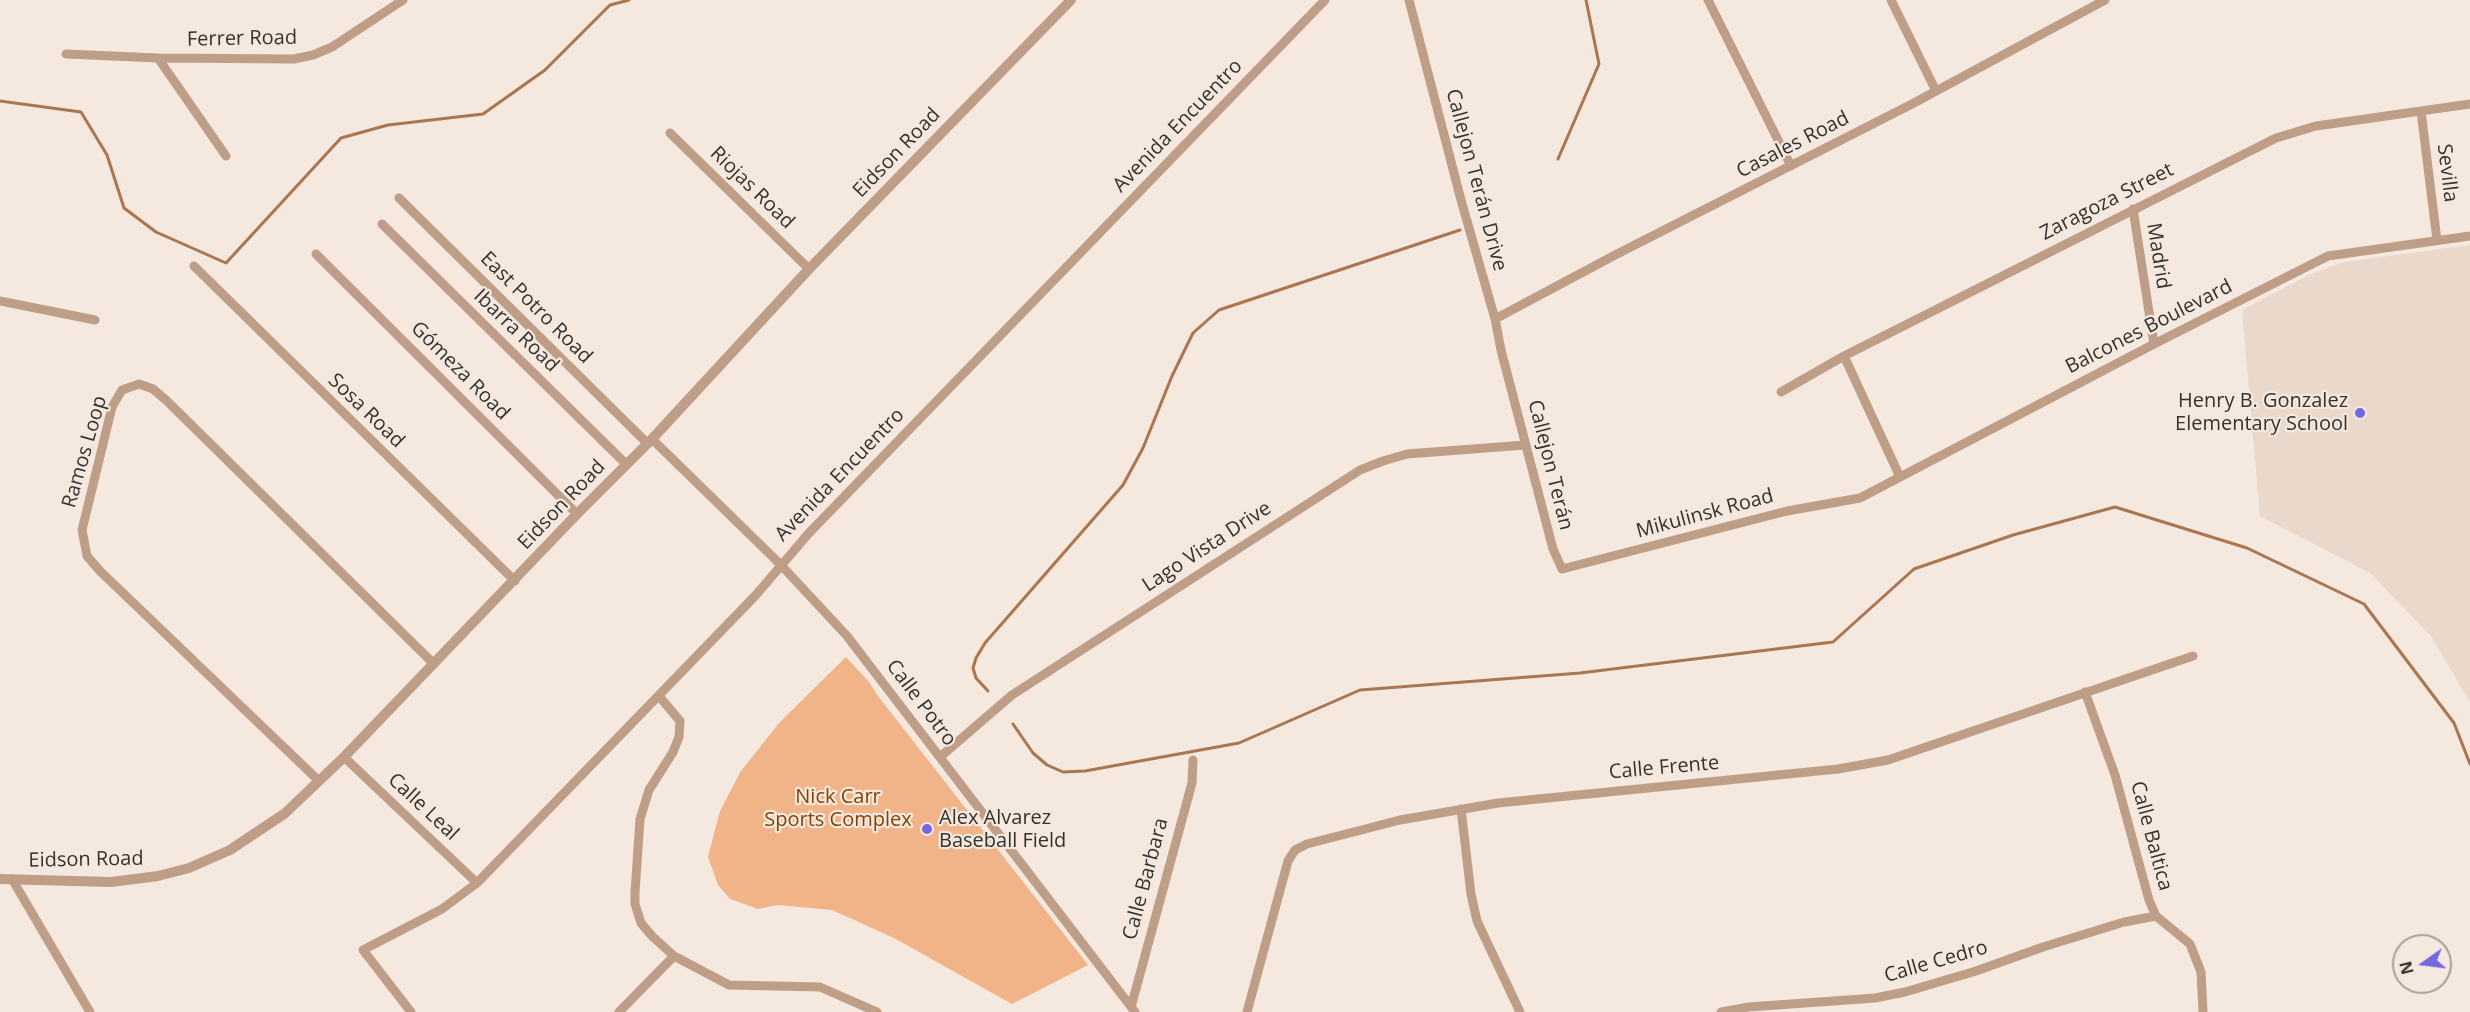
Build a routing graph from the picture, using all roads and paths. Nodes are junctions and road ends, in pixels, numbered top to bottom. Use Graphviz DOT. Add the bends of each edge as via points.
graph roads {
  1 [pos="403,0"];
  2 [pos="1071,0"];
  3 [pos="1325,0"];
  4 [pos="1409,0"];
  5 [pos="1708,0"];
  6 [pos="1891,0"];
  7 [pos="2103,0"];
  8 [pos="66,54"];
  9 [pos="158,58"];
  10 [pos="1936,91"];
  11 [pos="2470,104"];
  12 [pos="2421,111"];
  13 [pos="670,133"];
  14 [pos="226,156"];
  15 [pos="1791,166"];
  16 [pos="399,198"];
  17 [pos="2133,208"];
  18 [pos="382,224"];
  19 [pos="2470,236"];
  20 [pos="2437,240"];
  21 [pos="316,254"];
  22 [pos="194,266"];
  23 [pos="809,269"];
  24 [pos="0,301"];
  25 [pos="1495,319"];
  26 [pos="95,320"];
  27 [pos="2154,344"];
  28 [pos="1844,356"];
  29 [pos="1506,369"];
  30 [pos="1781,392"];
  31 [pos="650,441"];
  32 [pos="1526,446"];
  33 [pos="626,464"];
  34 [pos="1900,477"];
  35 [pos="1860,498"];
  36 [pos="578,514"];
  37 [pos="780,564"];
  38 [pos="1562,569"];
  39 [pos="514,581"];
  40 [pos="2193,656"];
  41 [pos="434,664"];
  42 [pos="2085,692"];
  43 [pos="659,696"];
  44 [pos="344,757"];
  45 [pos="940,757"];
  46 [pos="1193,760"];
  47 [pos="319,781"];
  48 [pos="1461,809"];
  49 [pos="0,879"];
  50 [pos="12,879"];
  51 [pos="477,883"];
  52 [pos="2156,916"];
  53 [pos="674,956"];
  54 [pos="1133,1009"];
  55 [pos="90,1012"];
  56 [pos="411,1012"];
  57 [pos="619,1012"];
  58 [pos="878,1012"];
  59 [pos="1247,1012"];
  60 [pos="1520,1012"];
  61 [pos="1720,1012"];
  62 [pos="2203,1012"];
  1 -- 9 [label="street, Ferrer Road" via="349,37 313,55 273,60"];
  2 -- 23 [label="street, Eidson Road"];
  3 -- 37 [label="street, Avenida Encuentro"];
  4 -- 25 [label="street, Callejon Terán Drive"];
  5 -- 15 [label="street"];
  6 -- 10 [label="street"];
  7 -- 10 [label="street, Casales Road"];
  8 -- 9 [label="street, Ferrer Road"];
  9 -- 14 [label="street"];
  10 -- 15 [label="street, Casales Road"];
  11 -- 12 [label="street, Zaragoza Street"];
  12 -- 17 [label="street, Zaragoza Street" via="2316,126 2276,138"];
  12 -- 20 [label="street, Sevilla"];
  13 -- 23 [label="street, Riojas Road"];
  15 -- 25 [label="street, Casales Road"];
  16 -- 31 [label="street, East Potro Road"];
  17 -- 27 [label="street, Madrid"];
  17 -- 28 [label="street, Zaragoza Street"];
  18 -- 33 [label="street, Ibarra Road"];
  19 -- 20 [label="street, Balcones Boulevard"];
  20 -- 27 [label="street, Balcones Boulevard" via="2328,256"];
  21 -- 36 [label="street, Gómeza Road"];
  22 -- 39 [label="street, Sosa Road"];
  23 -- 31 [label="street, Eidson Road"];
  24 -- 26 [label="street"];
  25 -- 29 [label="street, Callejon Terán Drive"];
  27 -- 34 [label="street, Balcones Boulevard"];
  28 -- 30 [label="street, Zaragoza Street"];
  28 -- 34 [label="street"];
  29 -- 32 [label="street, Callejon Terán"];
  31 -- 33 [label="street, Eidson Road"];
  31 -- 37 [label="street, Calle Potro"];
  32 -- 38 [label="street, Callejon Terán" via="1553,549"];
  32 -- 45 [label="street, Lago Vista Drive" via="1407,454 1360,471 1012,695"];
  33 -- 36 [label="street, Eidson Road"];
  34 -- 35 [label="street, Balcones Boulevard"];
  35 -- 38 [label="street, Mikulinsk Road" via="1787,511"];
  36 -- 39 [label="street, Eidson Road"];
  37 -- 43 [label="street, Avenida Encuentro" via="755,596"];
  37 -- 45 [label="street, Calle Potro" via="847,636"];
  39 -- 41 [label="street, Eidson Road"];
  40 -- 42 [label="street, Calle Frente"];
  41 -- 44 [label="street, Eidson Road"];
  41 -- 47 [label="street, Ramos Loop" via="167,401 139,384 122,390 112,407 82,530 87,556"];
  42 -- 48 [label="street, Calle Frente" via="1907,754 1856,766"];
  42 -- 52 [label="street, Calle Baltica" via="2115,774 2145,889"];
  43 -- 51 [label="street, Avenida Encuentro"];
  43 -- 53 [label="street" via="680,721 679,737 649,790 640,819 635,904 641,923"];
  44 -- 47 [label="street, Eidson Road"];
  44 -- 51 [label="street, Calle Leal"];
  45 -- 54 [label="street, Calle Potro"];
  46 -- 54 [label="street, Calle Barbara" via="1192,783"];
  47 -- 50 [label="street, Eidson Road" via="257,834 189,868 111,882"];
  48 -- 59 [label="street, Calle Frente" via="1400,820 1295,850 1284,873"];
  48 -- 60 [label="street" via="1477,921"];
  49 -- 50 [label="street, Eidson Road"];
  50 -- 55 [label="street"];
  51 -- 56 [label="street, Avenida Encuentro" via="442,909 363,950"];
  52 -- 61 [label="street, Calle Cedro" via="2114,925 1905,992"];
  52 -- 62 [label="street, Calle Baltica" via="2190,944 2201,972"];
  53 -- 57 [label="street"];
  53 -- 58 [label="street" via="729,985 820,987"];
}
